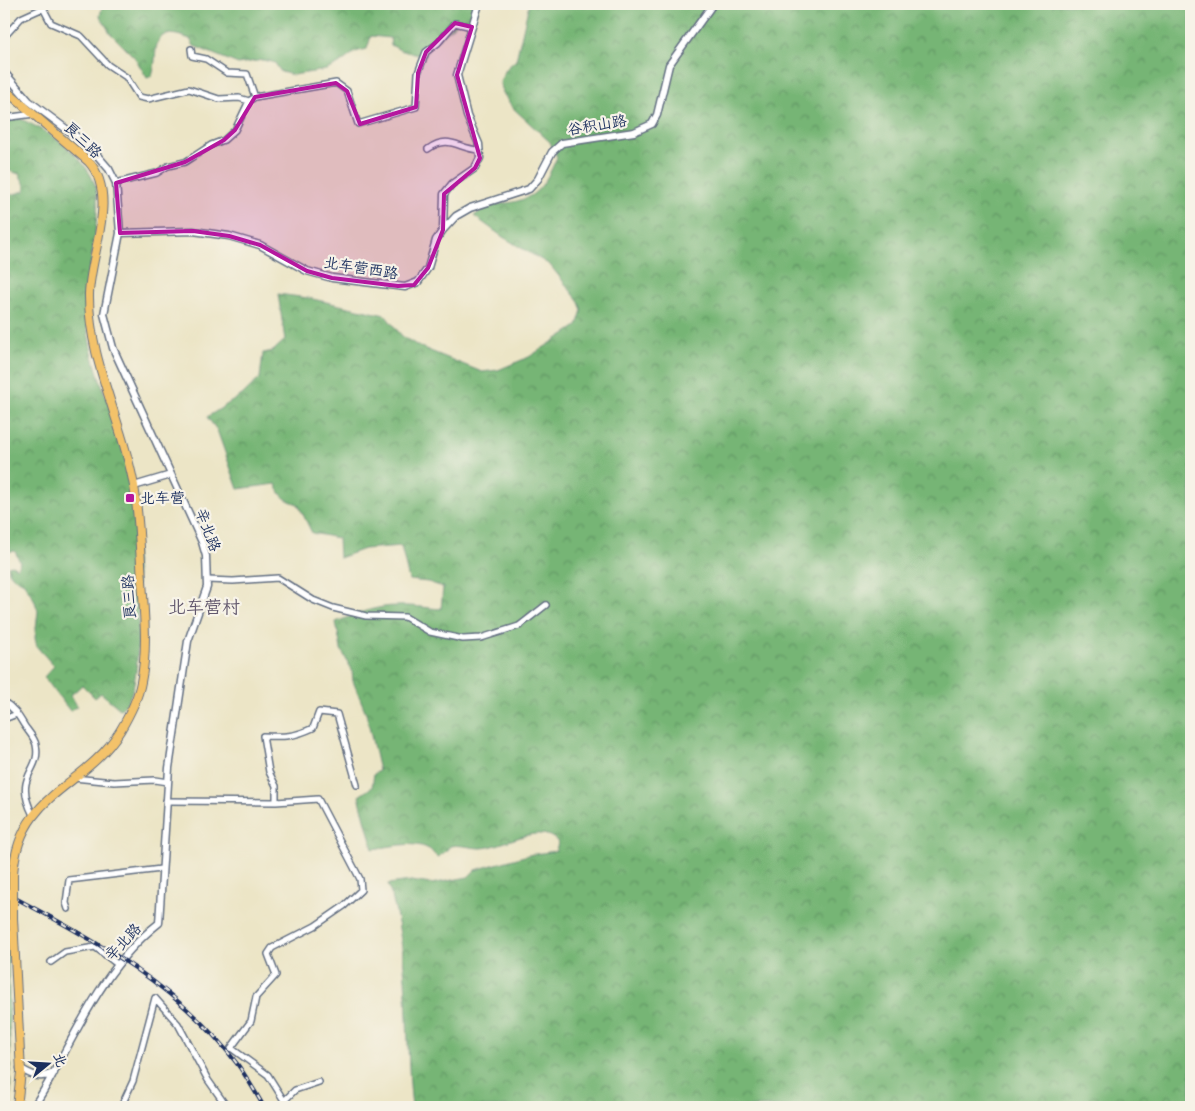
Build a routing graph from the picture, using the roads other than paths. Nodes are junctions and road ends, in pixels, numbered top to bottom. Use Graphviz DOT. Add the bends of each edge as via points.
graph roads {
  1 [pos="52,4"];
  2 [pos="66,4"];
  3 [pos="479,4"];
  4 [pos="714,4"];
  5 [pos="43,8"];
  6 [pos="472,27"];
  7 [pos="4,36"];
  8 [pos="191,49"];
  9 [pos="4,72"];
  10 [pos="4,90"];
  11 [pos="255,97"];
  12 [pos="249,102"];
  13 [pos="34,114"];
  14 [pos="4,118"];
  15 [pos="428,149"];
  16 [pos="479,150"];
  17 [pos="116,183"];
  18 [pos="443,230"];
  19 [pos="120,233"];
  20 [pos="171,475"];
  21 [pos="134,486"];
  22 [pos="207,580"];
  23 [pos="546,605"];
  24 [pos="4,702"];
  25 [pos="17,714"];
  26 [pos="4,719"];
  27 [pos="74,778"];
  28 [pos="168,782"];
  29 [pos="357,785"];
  30 [pos="166,801"];
  31 [pos="276,802"];
  32 [pos="33,815"];
  33 [pos="162,869"];
  34 [pos="68,908"];
  35 [pos="52,962"];
  36 [pos="117,964"];
  37 [pos="20,1068"];
  38 [pos="54,1073"];
  39 [pos="319,1082"];
  40 [pos="284,1101"];
  41 [pos="17,1107"];
  42 [pos="33,1107"];
  43 [pos="122,1107"];
  44 [pos="227,1107"];
  45 [pos="288,1107"];
  1 -- 2 [label="street"];
  1 -- 5 [label="street"];
  3 -- 6 [label="street"];
  4 -- 18 [label="street, 谷积山路" via="669,65 652,124 634,132 562,143 552,152 529,189 470,208 456,216"];
  5 -- 7 [label="street" via="21,18"];
  5 -- 12 [label="street" via="51,23 82,36 108,64 126,76 139,97 148,99 189,89 219,99 238,98"];
  6 -- 11 [label="street" via="455,23 426,52 418,73 416,107 399,113 358,124 347,91 336,83"];
  6 -- 16 [label="street" via="457,75"];
  8 -- 11 [label="street" via="192,56 206,59 228,73 247,74"];
  9 -- 17 [label="street, 辛北路" via="29,101 89,146"];
  10 -- 13 [label="main road, 良三路"];
  11 -- 12 [label="street"];
  12 -- 17 [label="street" via="235,130 224,140 186,162"];
  13 -- 14 [label="street"];
  13 -- 21 [label="main road, 良三路" via="89,162 103,190 89,284 90,317 96,350"];
  15 -- 16 [label="street" via="438,142 452,142 470,150"];
  16 -- 18 [label="street, 北车营西路" via="480,158 475,168 452,184 444,194"];
  17 -- 19 [label="street, 辛北路"];
  18 -- 19 [label="street, 北车营西路" via="436,240 424,276 414,285 405,287 307,271 260,245 229,236 193,231"];
  19 -- 20 [label="street, 辛北路" via="105,306 106,324 113,348"];
  20 -- 21 [label="street"];
  20 -- 22 [label="street, 辛北路" via="202,542"];
  21 -- 27 [label="main road, 良三路" via="144,615 141,683 119,732 91,765"];
  22 -- 23 [label="street" via="278,578 313,600 333,608 366,616 405,617 430,632 463,639 480,638 518,626"];
  22 -- 28 [label="street, 辛北路" via="188,641"];
  24 -- 25 [label="street"];
  25 -- 26 [label="street"];
  25 -- 32 [label="street" via="36,744 34,761 25,781 25,799"];
  27 -- 28 [label="street"];
  27 -- 32 [label="main road, 良三路"];
  28 -- 30 [label="street, 辛北路"];
  29 -- 31 [label="street" via="337,714 319,712 313,728 304,732 290,737 263,736 269,772 276,786"];
  30 -- 31 [label="street"];
  30 -- 33 [label="street, 辛北路"];
  31 -- 40 [label="street" via="318,799 362,886 344,906 315,926 272,948 268,954 276,975 256,997 251,1021 231,1048 268,1075"];
  32 -- 37 [label="main road, 良三路, bridge" via="17,847 13,874"];
  33 -- 34 [label="street" via="69,880"];
  33 -- 36 [label="street, 辛北路" via="159,923"];
  35 -- 36 [label="street" via="65,952 95,947"];
  36 -- 38 [label="street, 辛北路" via="98,990"];
  37 -- 38 [label="street" via="38,1077"];
  37 -- 41 [label="main road, 良三路"];
  38 -- 42 [label="street, 辛北路"];
  39 -- 40 [label="street" via="296,1090"];
  40 -- 45 [label="street"];
  43 -- 44 [label="street" via="133,1081 155,998 178,1024 208,1080"];
}
